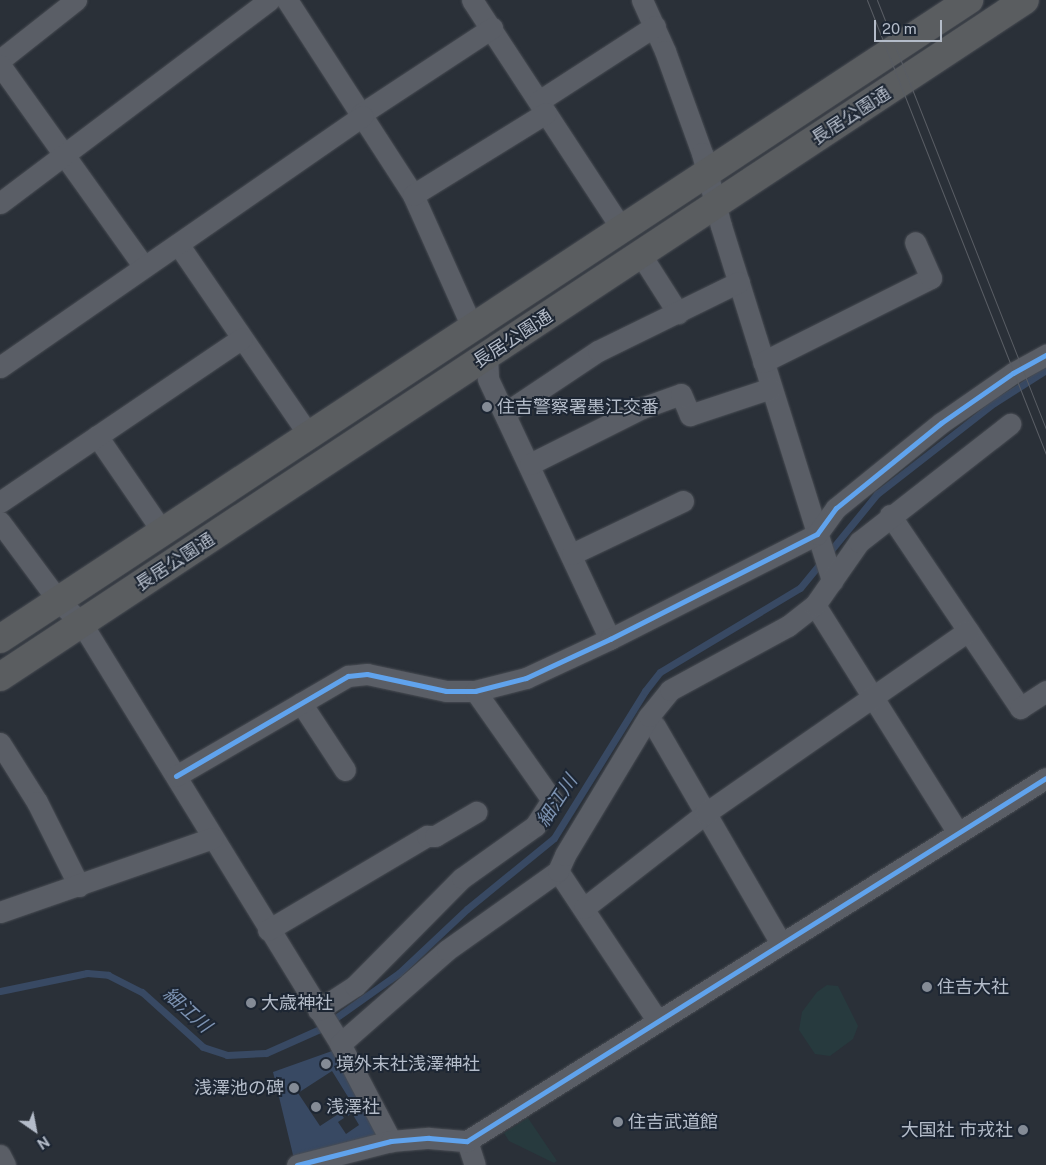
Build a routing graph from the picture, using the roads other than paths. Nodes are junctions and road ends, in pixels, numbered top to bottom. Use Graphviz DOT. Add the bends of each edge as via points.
graph roads {
  1 [pos="76,0"];
  2 [pos="269,0"];
  3 [pos="287,0"];
  4 [pos="642,0"];
  5 [pos="969,0"];
  6 [pos="1025,0"];
  7 [pos="482,3"];
  8 [pos="655,26"];
  9 [pos="492,28"];
  10 [pos="0,60"];
  11 [pos="0,65"];
  12 [pos="542,107"];
  13 [pos="361,115"];
  14 [pos="64,156"];
  15 [pos="707,172"];
  16 [pos="413,195"];
  17 [pos="0,203"];
  18 [pos="716,205"];
  19 [pos="622,229"];
  20 [pos="914,242"];
  21 [pos="178,244"];
  22 [pos="640,255"];
  23 [pos="144,267"];
  24 [pos="740,282"];
  25 [pos="678,313"];
  26 [pos="472,327"];
  27 [pos="242,338"];
  28 [pos="1046,355"];
  29 [pos="487,357"];
  30 [pos="762,362"];
  31 [pos="0,367"];
  32 [pos="771,388"];
  33 [pos="505,413"];
  34 [pos="1010,424"];
  35 [pos="309,435"];
  36 [pos="97,436"];
  37 [pos="530,464"];
  38 [pos="683,501"];
  39 [pos="0,502"];
  40 [pos="890,515"];
  41 [pos="0,522"];
  42 [pos="162,531"];
  43 [pos="817,534"];
  44 [pos="572,554"];
  45 [pos="832,581"];
  46 [pos="58,600"];
  47 [pos="815,605"];
  48 [pos="82,624"];
  49 [pos="968,631"];
  50 [pos="0,639"];
  51 [pos="610,639"];
  52 [pos="0,677"];
  53 [pos="475,690"];
  54 [pos="1046,690"];
  55 [pos="874,698"];
  56 [pos="301,704"];
  57 [pos="655,726"];
  58 [pos="0,743"];
  59 [pos="345,770"];
  60 [pos="176,776"];
  61 [pos="1046,778"];
  62 [pos="476,812"];
  63 [pos="706,813"];
  64 [pos="958,832"];
  65 [pos="213,838"];
  66 [pos="558,871"];
  67 [pos="79,886"];
  68 [pos="584,908"];
  69 [pos="0,912"];
  70 [pos="268,930"];
  71 [pos="781,943"];
  72 [pos="320,1012"];
  73 [pos="657,1020"];
  74 [pos="340,1044"];
  75 [pos="391,1141"];
  76 [pos="467,1141"];
  77 [pos="348,1159"];
  78 [pos="297,1165"];
  79 [pos="475,1165"];
  1 -- 10 [label="street"];
  2 -- 14 [label="street" via="195,53"];
  3 -- 13 [label="street"];
  4 -- 8 [label="street"];
  5 -- 15 [label="highway, 長居公園通"];
  6 -- 18 [label="highway, 長居公園通"];
  7 -- 9 [label="street"];
  8 -- 12 [label="street"];
  8 -- 15 [label="street"];
  9 -- 12 [label="street"];
  9 -- 13 [label="street"];
  11 -- 14 [label="street"];
  12 -- 16 [label="street"];
  12 -- 19 [label="street"];
  13 -- 16 [label="street"];
  13 -- 21 [label="street"];
  14 -- 17 [label="street"];
  14 -- 23 [label="street"];
  15 -- 18 [label="street"];
  15 -- 19 [label="highway, 長居公園通"];
  16 -- 26 [label="street"];
  18 -- 22 [label="highway, 長居公園通"];
  18 -- 24 [label="street"];
  19 -- 26 [label="highway, 長居公園通"];
  20 -- 30 [label="street" via="931,278"];
  21 -- 23 [label="street"];
  21 -- 27 [label="street"];
  22 -- 25 [label="street"];
  22 -- 29 [label="highway, 長居公園通"];
  23 -- 31 [label="street"];
  24 -- 25 [label="street"];
  24 -- 30 [label="street"];
  25 -- 33 [label="street" via="598,351"];
  26 -- 35 [label="highway, 長居公園通"];
  27 -- 35 [label="street"];
  27 -- 36 [label="street"];
  28 -- 43 [label="street" via="1013,373 941,423 836,508"];
  29 -- 33 [label="street" via="488,379"];
  29 -- 48 [label="highway, 長居公園通"];
  30 -- 32 [label="street"];
  32 -- 37 [label="street" via="690,415 681,394 642,408"];
  32 -- 43 [label="street"];
  33 -- 37 [label="street"];
  34 -- 40 [label="street"];
  35 -- 42 [label="highway, 長居公園通"];
  36 -- 39 [label="street"];
  36 -- 42 [label="street"];
  37 -- 44 [label="street"];
  38 -- 44 [label="street"];
  40 -- 45 [label="street" via="859,542"];
  40 -- 49 [label="street"];
  41 -- 46 [label="street"];
  42 -- 46 [label="highway, 長居公園通"];
  43 -- 45 [label="street"];
  43 -- 51 [label="street"];
  44 -- 51 [label="street"];
  45 -- 47 [label="street"];
  46 -- 48 [label="street"];
  46 -- 50 [label="highway, 長居公園通"];
  47 -- 55 [label="street"];
  47 -- 66 [label="street" via="788,626 670,690 649,716"];
  48 -- 52 [label="highway, 長居公園通"];
  48 -- 60 [label="street"];
  49 -- 54 [label="street" via="1020,708"];
  49 -- 55 [label="street"];
  51 -- 53 [label="street" via="526,678"];
  53 -- 56 [label="street" via="446,691 357,674"];
  53 -- 72 [label="street" via="552,800 535,826 462,878 354,986"];
  55 -- 63 [label="street"];
  55 -- 64 [label="street"];
  56 -- 59 [label="street"];
  56 -- 60 [label="street"];
  57 -- 63 [label="street"];
  58 -- 67 [label="street" via="37,802"];
  60 -- 65 [label="street"];
  61 -- 64 [label="street"];
  62 -- 70 [label="street" via="435,836 427,836"];
  63 -- 68 [label="street"];
  63 -- 71 [label="street"];
  64 -- 71 [label="street"];
  65 -- 67 [label="street"];
  65 -- 70 [label="street"];
  66 -- 68 [label="street"];
  66 -- 74 [label="street" via="447,950"];
  67 -- 69 [label="street"];
  68 -- 73 [label="street"];
  70 -- 72 [label="street"];
  71 -- 73 [label="street"];
  72 -- 74 [label="street"];
  73 -- 76 [label="street"];
  74 -- 75 [label="street"];
  75 -- 76 [label="street" via="429,1138"];
  75 -- 77 [label="street"];
  76 -- 79 [label="street"];
  77 -- 78 [label="street"];
}
